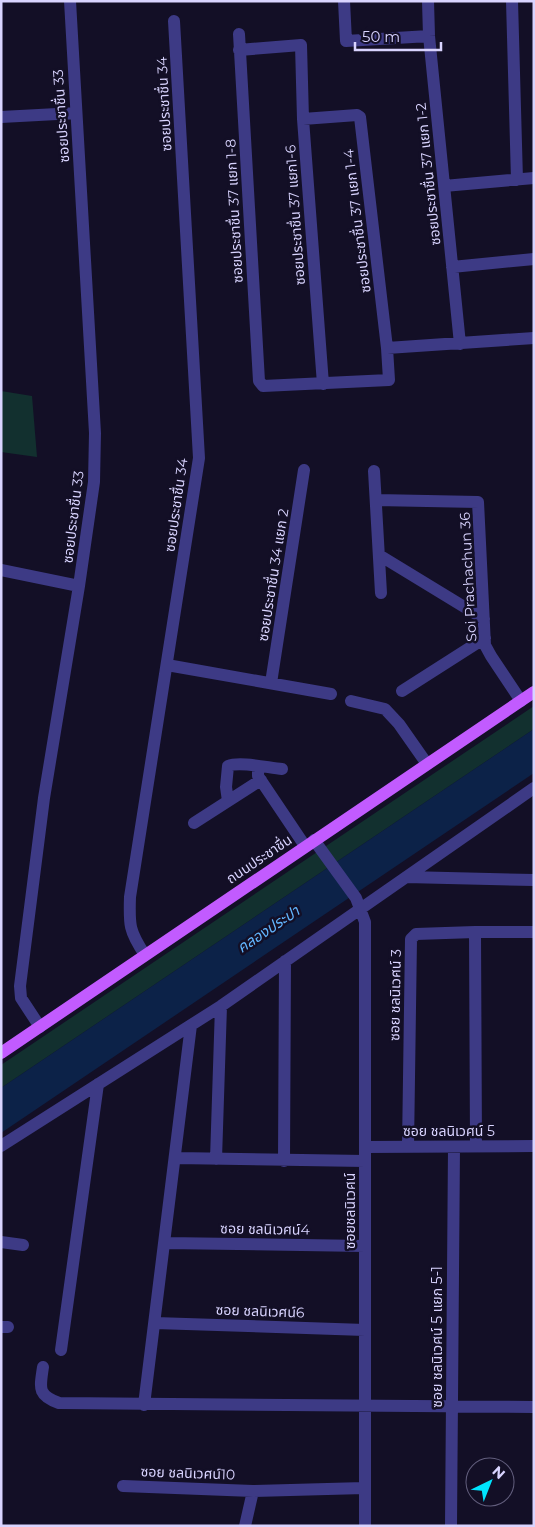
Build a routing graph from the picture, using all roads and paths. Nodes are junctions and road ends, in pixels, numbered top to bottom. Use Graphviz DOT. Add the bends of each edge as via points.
graph roads {
  1 [pos="70,1"];
  2 [pos="344,1"];
  3 [pos="428,1"];
  4 [pos="512,1"];
  5 [pos="174,21"];
  6 [pos="239,34"];
  7 [pos="429,36"];
  8 [pos="240,50"];
  9 [pos="76,113"];
  10 [pos="1,117"];
  11 [pos="303,119"];
  12 [pos="534,178"];
  13 [pos="517,180"];
  14 [pos="444,186"];
  15 [pos="534,259"];
  16 [pos="452,267"];
  17 [pos="534,338"];
  18 [pos="460,344"];
  19 [pos="387,348"];
  20 [pos="323,384"];
  21 [pos="304,470"];
  22 [pos="374,471"];
  23 [pos="376,500"];
  24 [pos="379,555"];
  25 [pos="1,570"];
  26 [pos="79,586"];
  27 [pos="381,592"];
  28 [pos="484,619"];
  29 [pos="485,638"];
  30 [pos="167,665"];
  31 [pos="271,683"];
  32 [pos="402,690"];
  33 [pos="534,692"];
  34 [pos="330,694"];
  35 [pos="351,701"];
  36 [pos="521,701"];
  37 [pos="427,764"];
  38 [pos="258,766"];
  39 [pos="282,770"];
  40 [pos="261,780"];
  41 [pos="534,788"];
  42 [pos="228,801"];
  43 [pos="194,823"];
  44 [pos="309,843"];
  45 [pos="406,877"];
  46 [pos="534,880"];
  47 [pos="358,903"];
  48 [pos="475,932"];
  49 [pos="534,932"];
  50 [pos="145,955"];
  51 [pos="285,961"];
  52 [pos="221,1006"];
  53 [pos="191,1025"];
  54 [pos="40,1027"];
  55 [pos="1,1053"];
  56 [pos="98,1084"];
  57 [pos="1,1146"];
  58 [pos="408,1146"];
  59 [pos="476,1146"];
  60 [pos="534,1146"];
  61 [pos="365,1147"];
  62 [pos="454,1148"];
  63 [pos="176,1158"];
  64 [pos="216,1159"];
  65 [pos="284,1161"];
  66 [pos="365,1162"];
  67 [pos="1,1242"];
  68 [pos="165,1242"];
  69 [pos="22,1245"];
  70 [pos="365,1246"];
  71 [pos="155,1323"];
  72 [pos="364,1330"];
  73 [pos="61,1350"];
  74 [pos="43,1367"];
  75 [pos="144,1405"];
  76 [pos="364,1407"];
  77 [pos="452,1407"];
  78 [pos="534,1407"];
  79 [pos="123,1486"];
  80 [pos="364,1488"];
  81 [pos="253,1491"];
  82 [pos="245,1526"];
  83 [pos="364,1526"];
  84 [pos="451,1526"];
  1 -- 9 [label="street, ซอยประชาชื่น 33"];
  2 -- 7 [label="street" via="346,41"];
  3 -- 7 [label="street, ซอยประชาชื่น 37 แยก 1-2"];
  4 -- 13 [label="street"];
  5 -- 30 [label="street, ซอยประชาชื่น 34" via="199,458"];
  6 -- 8 [label="street, ซอยประชาชื่น 37 แยก 1-8"];
  7 -- 14 [label="street, ซอยประชาชื่น 37 แยก 1-2"];
  8 -- 11 [label="street, ซอยประชาชื่น 37 แยก1-6" via="301,45"];
  8 -- 20 [label="street, ซอยประชาชื่น 37 แยก 1-8" via="259,381 263,386"];
  9 -- 10 [label="street"];
  9 -- 26 [label="street, ซอยประชาชื่น 33" via="95,433 94,482"];
  11 -- 19 [label="street, ซอยประชาชื่น 37 แยก 1-4" via="360,117"];
  11 -- 20 [label="street, ซอยประชาชื่น 37 แยก1-6"];
  12 -- 13 [label="street"];
  13 -- 14 [label="street"];
  14 -- 16 [label="street, ซอยประชาชื่น 37 แยก 1-2"];
  15 -- 16 [label="street"];
  16 -- 18 [label="street, ซอยประชาชื่น 37 แยก 1-2"];
  17 -- 18 [label="street"];
  18 -- 19 [label="street"];
  19 -- 20 [label="street, ซอยประชาชื่น 37 แยก 1-4" via="389,380"];
  21 -- 31 [label="street, ซอยประชาชื่น 34 แยก 2"];
  22 -- 23 [label="street"];
  23 -- 24 [label="street"];
  23 -- 28 [label="street, Soi Prachachun 36" via="478,502"];
  24 -- 27 [label="street"];
  24 -- 28 [label="street"];
  25 -- 26 [label="street"];
  26 -- 54 [label="street, ซอยประชาชื่น 33" via="44,798 20,986 21,998"];
  28 -- 29 [label="street, Soi Prachachun 36"];
  29 -- 32 [label="street"];
  29 -- 36 [label="street, Soi Prachachun 36" via="490,656"];
  30 -- 31 [label="street"];
  30 -- 50 [label="street, ซอยประชาชื่น 34" via="130,897 133,938"];
  31 -- 34 [label="street"];
  33 -- 36 [label="main road, ถนนประชาชื่น"];
  35 -- 37 [label="street" via="385,709"];
  36 -- 37 [label="main road, ถนนประชาชื่น"];
  37 -- 44 [label="main road, ถนนประชาชื่น"];
  38 -- 39 [label="street"];
  38 -- 40 [label="street"];
  38 -- 42 [label="street" via="228,766"];
  40 -- 42 [label="street"];
  40 -- 44 [label="street"];
  41 -- 45 [label="street"];
  42 -- 43 [label="street"];
  44 -- 47 [label="street" via="328,860"];
  44 -- 50 [label="main road, ถนนประชาชื่น"];
  45 -- 46 [label="street"];
  45 -- 47 [label="street"];
  47 -- 51 [label="street"];
  47 -- 61 [label="street, ซอยชลนิเวศน์" via="365,922"];
  48 -- 49 [label="street, ซอย ชลนิเวศน์ 3"];
  48 -- 58 [label="street, ซอย ชลนิเวศน์ 3" via="416,934 411,939"];
  48 -- 59 [label="street"];
  50 -- 54 [label="main road, ถนนประชาชื่น"];
  51 -- 52 [label="street"];
  51 -- 65 [label="street"];
  52 -- 53 [label="street"];
  52 -- 64 [label="street"];
  53 -- 56 [label="street"];
  53 -- 63 [label="street"];
  54 -- 55 [label="main road, ถนนประชาชื่น"];
  56 -- 57 [label="street"];
  56 -- 73 [label="street"];
  58 -- 61 [label="street, ซอย ชลนิเวศน์ 5"];
  58 -- 62 [label="street, ซอย ชลนิเวศน์ 5"];
  59 -- 60 [label="street, ซอย ชลนิเวศน์ 5"];
  59 -- 62 [label="street, ซอย ชลนิเวศน์ 5"];
  61 -- 66 [label="street, ซอยชลนิเวศน์"];
  62 -- 77 [label="street, ซอย ชลนิเวศน์ 5 แยก 5-1"];
  63 -- 64 [label="street"];
  63 -- 68 [label="street"];
  64 -- 65 [label="street"];
  65 -- 66 [label="street"];
  66 -- 70 [label="street, ซอยชลนิเวศน์"];
  67 -- 69 [label="street"];
  68 -- 70 [label="street, ซอย ชลนิเวศน์4"];
  68 -- 71 [label="street"];
  70 -- 72 [label="street, ซอยชลนิเวศน์"];
  71 -- 72 [label="street, ซอย ชลนิเวศน์6"];
  71 -- 75 [label="street"];
  72 -- 76 [label="street, ซอยชลนิเวศน์"];
  74 -- 75 [label="street" via="40,1386 48,1399 59,1403"];
  75 -- 76 [label="street"];
  76 -- 77 [label="street"];
  76 -- 80 [label="street, ซอยชลนิเวศน์"];
  77 -- 78 [label="street"];
  77 -- 84 [label="street, ซอย ชลนิเวศน์ 5 แยก 5-1"];
  79 -- 81 [label="street, ซอย ชลนิเวศน์10"];
  80 -- 81 [label="street, ซอย ชลนิเวศน์10"];
  80 -- 83 [label="street, ซอยชลนิเวศน์"];
  81 -- 82 [label="street, ซอย ชลนิเวศน์10"];
}
